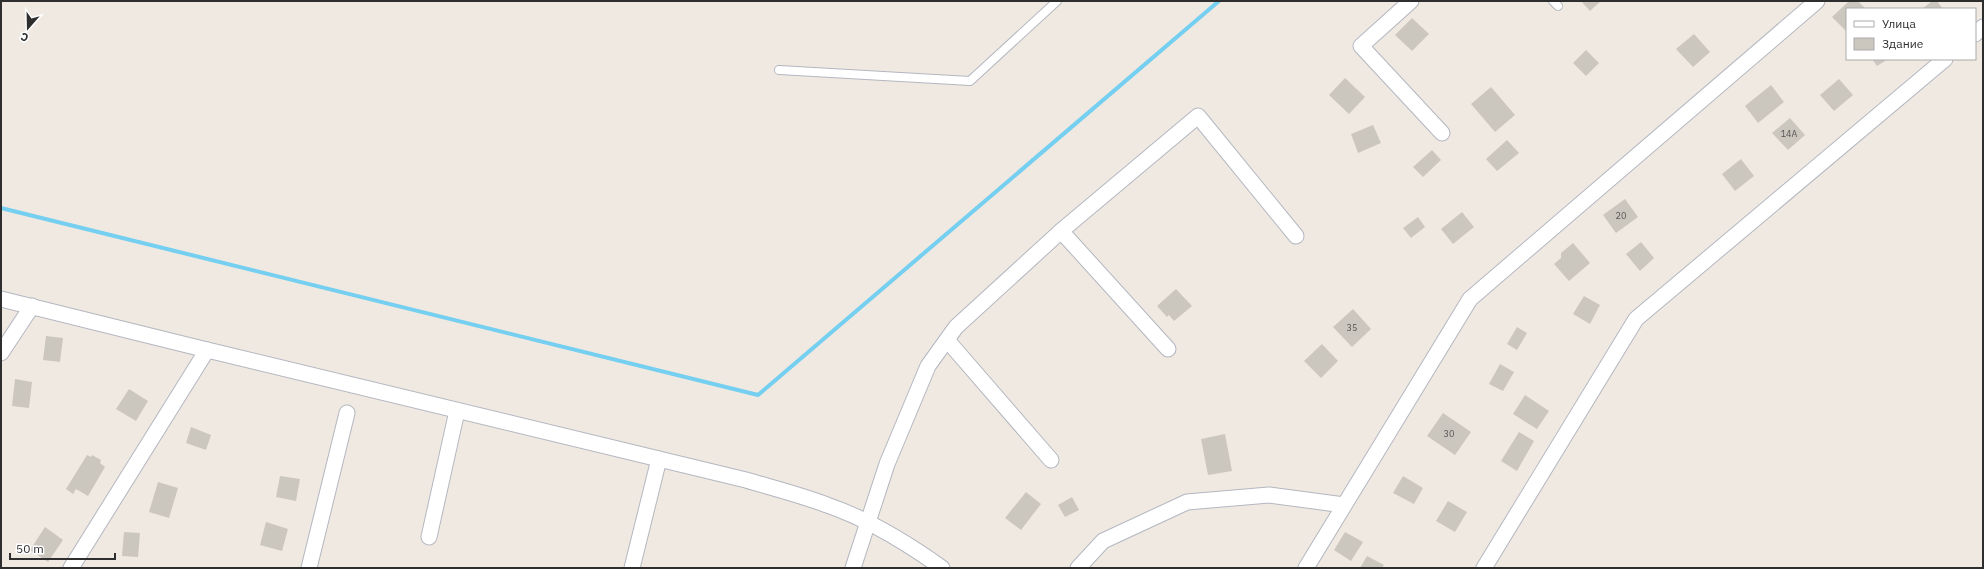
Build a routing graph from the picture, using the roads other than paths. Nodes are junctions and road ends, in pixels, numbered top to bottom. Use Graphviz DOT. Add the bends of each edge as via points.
graph roads {
  1 [pos="1057,1"];
  2 [pos="1411,1"];
  3 [pos="1817,1"];
  4 [pos="1945,60"];
  5 [pos="779,70"];
  6 [pos="1442,133"];
  7 [pos="1061,232"];
  8 [pos="1296,236"];
  9 [pos="1,298"];
  10 [pos="32,306"];
  11 [pos="947,340"];
  12 [pos="1168,349"];
  13 [pos="207,350"];
  14 [pos="1,353"];
  15 [pos="457,411"];
  16 [pos="347,413"];
  17 [pos="659,459"];
  18 [pos="1051,460"];
  19 [pos="1344,504"];
  20 [pos="867,523"];
  21 [pos="429,537"];
  22 [pos="71,568"];
  23 [pos="309,568"];
  24 [pos="632,568"];
  25 [pos="853,568"];
  26 [pos="942,568"];
  27 [pos="1078,568"];
  28 [pos="1306,568"];
  29 [pos="1484,568"];
  1 -- 5 [label="lane" via="970,80"];
  2 -- 6 [label="street" via="1361,46"];
  3 -- 19 [label="street" via="1470,299"];
  4 -- 29 [label="street" via="1636,319"];
  7 -- 8 [label="street" via="1198,116"];
  7 -- 11 [label="street" via="956,328"];
  7 -- 12 [label="street"];
  9 -- 10 [label="street"];
  10 -- 13 [label="street"];
  10 -- 14 [label="street"];
  11 -- 18 [label="street"];
  11 -- 20 [label="street" via="928,366 887,464"];
  13 -- 15 [label="street"];
  13 -- 22 [label="street"];
  15 -- 17 [label="street"];
  15 -- 21 [label="street"];
  16 -- 23 [label="street"];
  17 -- 20 [label="street" via="746,480 829,505"];
  17 -- 24 [label="street"];
  19 -- 27 [label="street" via="1269,495 1187,502 1103,541"];
  19 -- 28 [label="street"];
  20 -- 25 [label="street"];
  20 -- 26 [label="street" via="912,547"];
}
